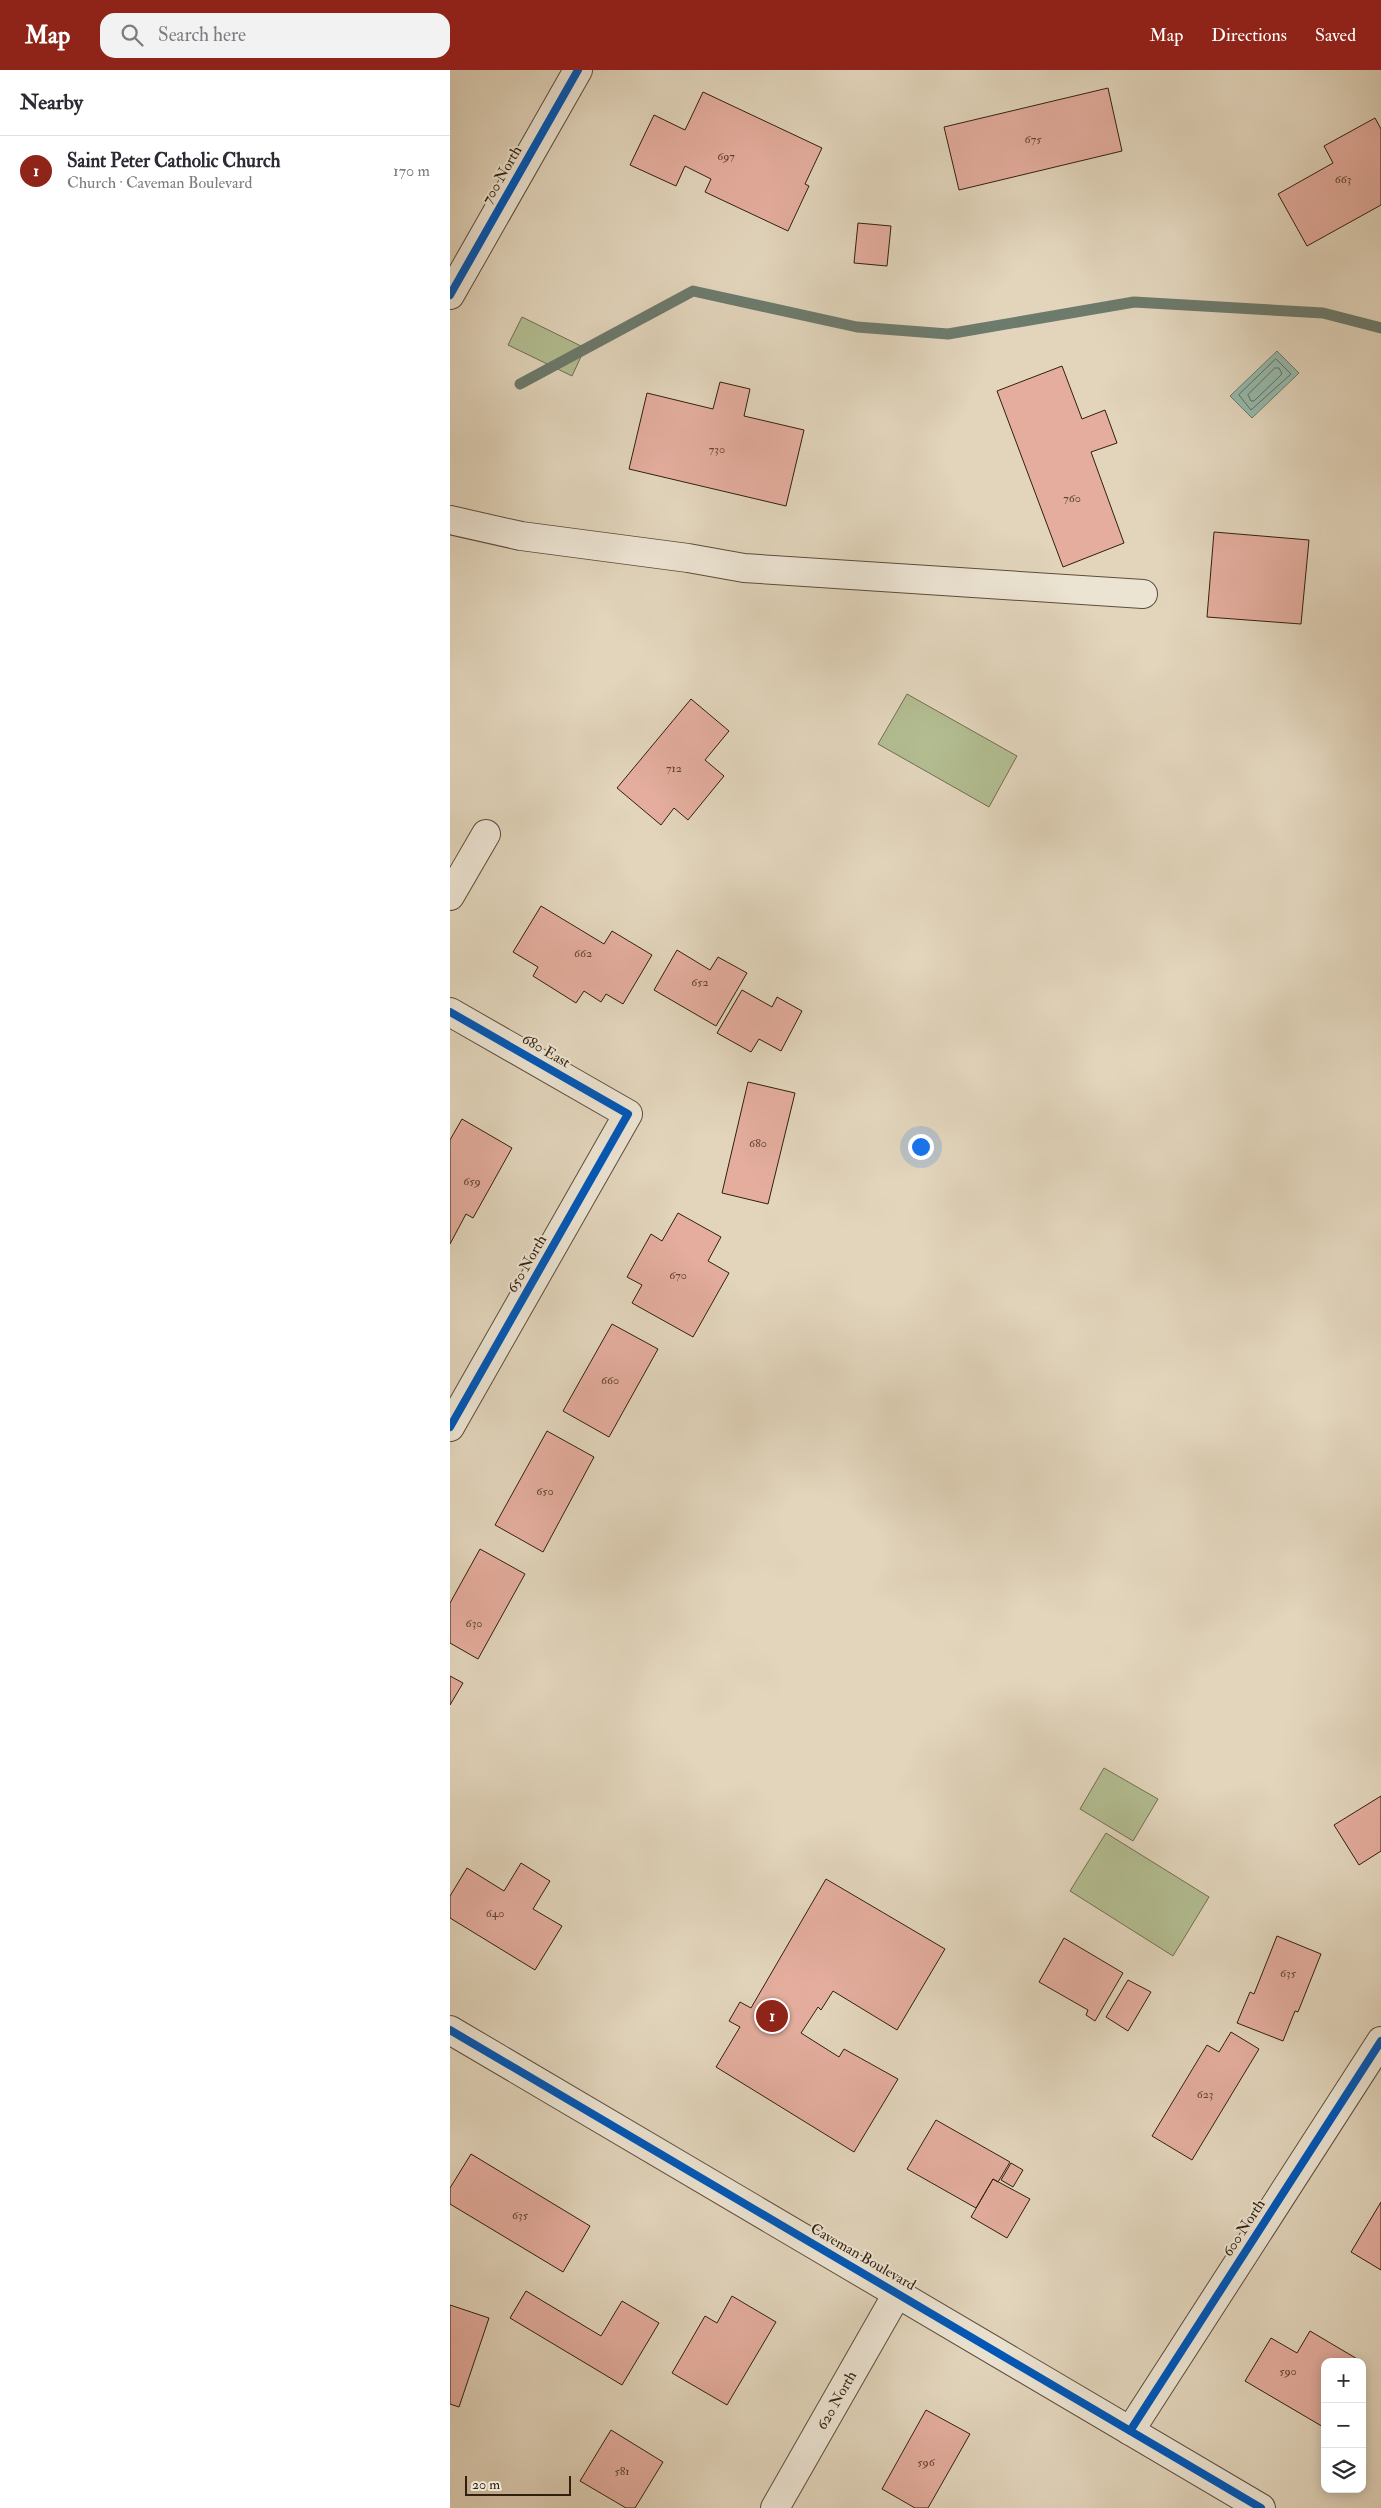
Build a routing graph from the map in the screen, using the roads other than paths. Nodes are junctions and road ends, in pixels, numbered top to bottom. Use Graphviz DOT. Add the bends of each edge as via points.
graph roads {
  1 [pos="578,70"];
  2 [pos="450,295"];
  3 [pos="450,520"];
  4 [pos="1143,594"];
  5 [pos="486,834"];
  6 [pos="450,896"];
  7 [pos="450,1012"];
  8 [pos="628,1114"];
  9 [pos="450,1427"];
  10 [pos="452,2036"];
  11 [pos="1381,2041"];
  12 [pos="897,2294"];
  13 [pos="1130,2431"];
  14 [pos="774,2508"];
  15 [pos="1261,2508"];
  1 -- 2 [label="street, 700 North"];
  3 -- 4 [label="street" via="521,536 744,568"];
  5 -- 6 [label="street"];
  7 -- 8 [label="street, 680 East"];
  8 -- 9 [label="street, 650 North"];
  10 -- 12 [label="street, Caveman Boulevard"];
  11 -- 13 [label="street, 600 North"];
  12 -- 13 [label="street, Caveman Boulevard"];
  12 -- 14 [label="street, 620 North"];
  13 -- 15 [label="street, Caveman Boulevard"];
}
